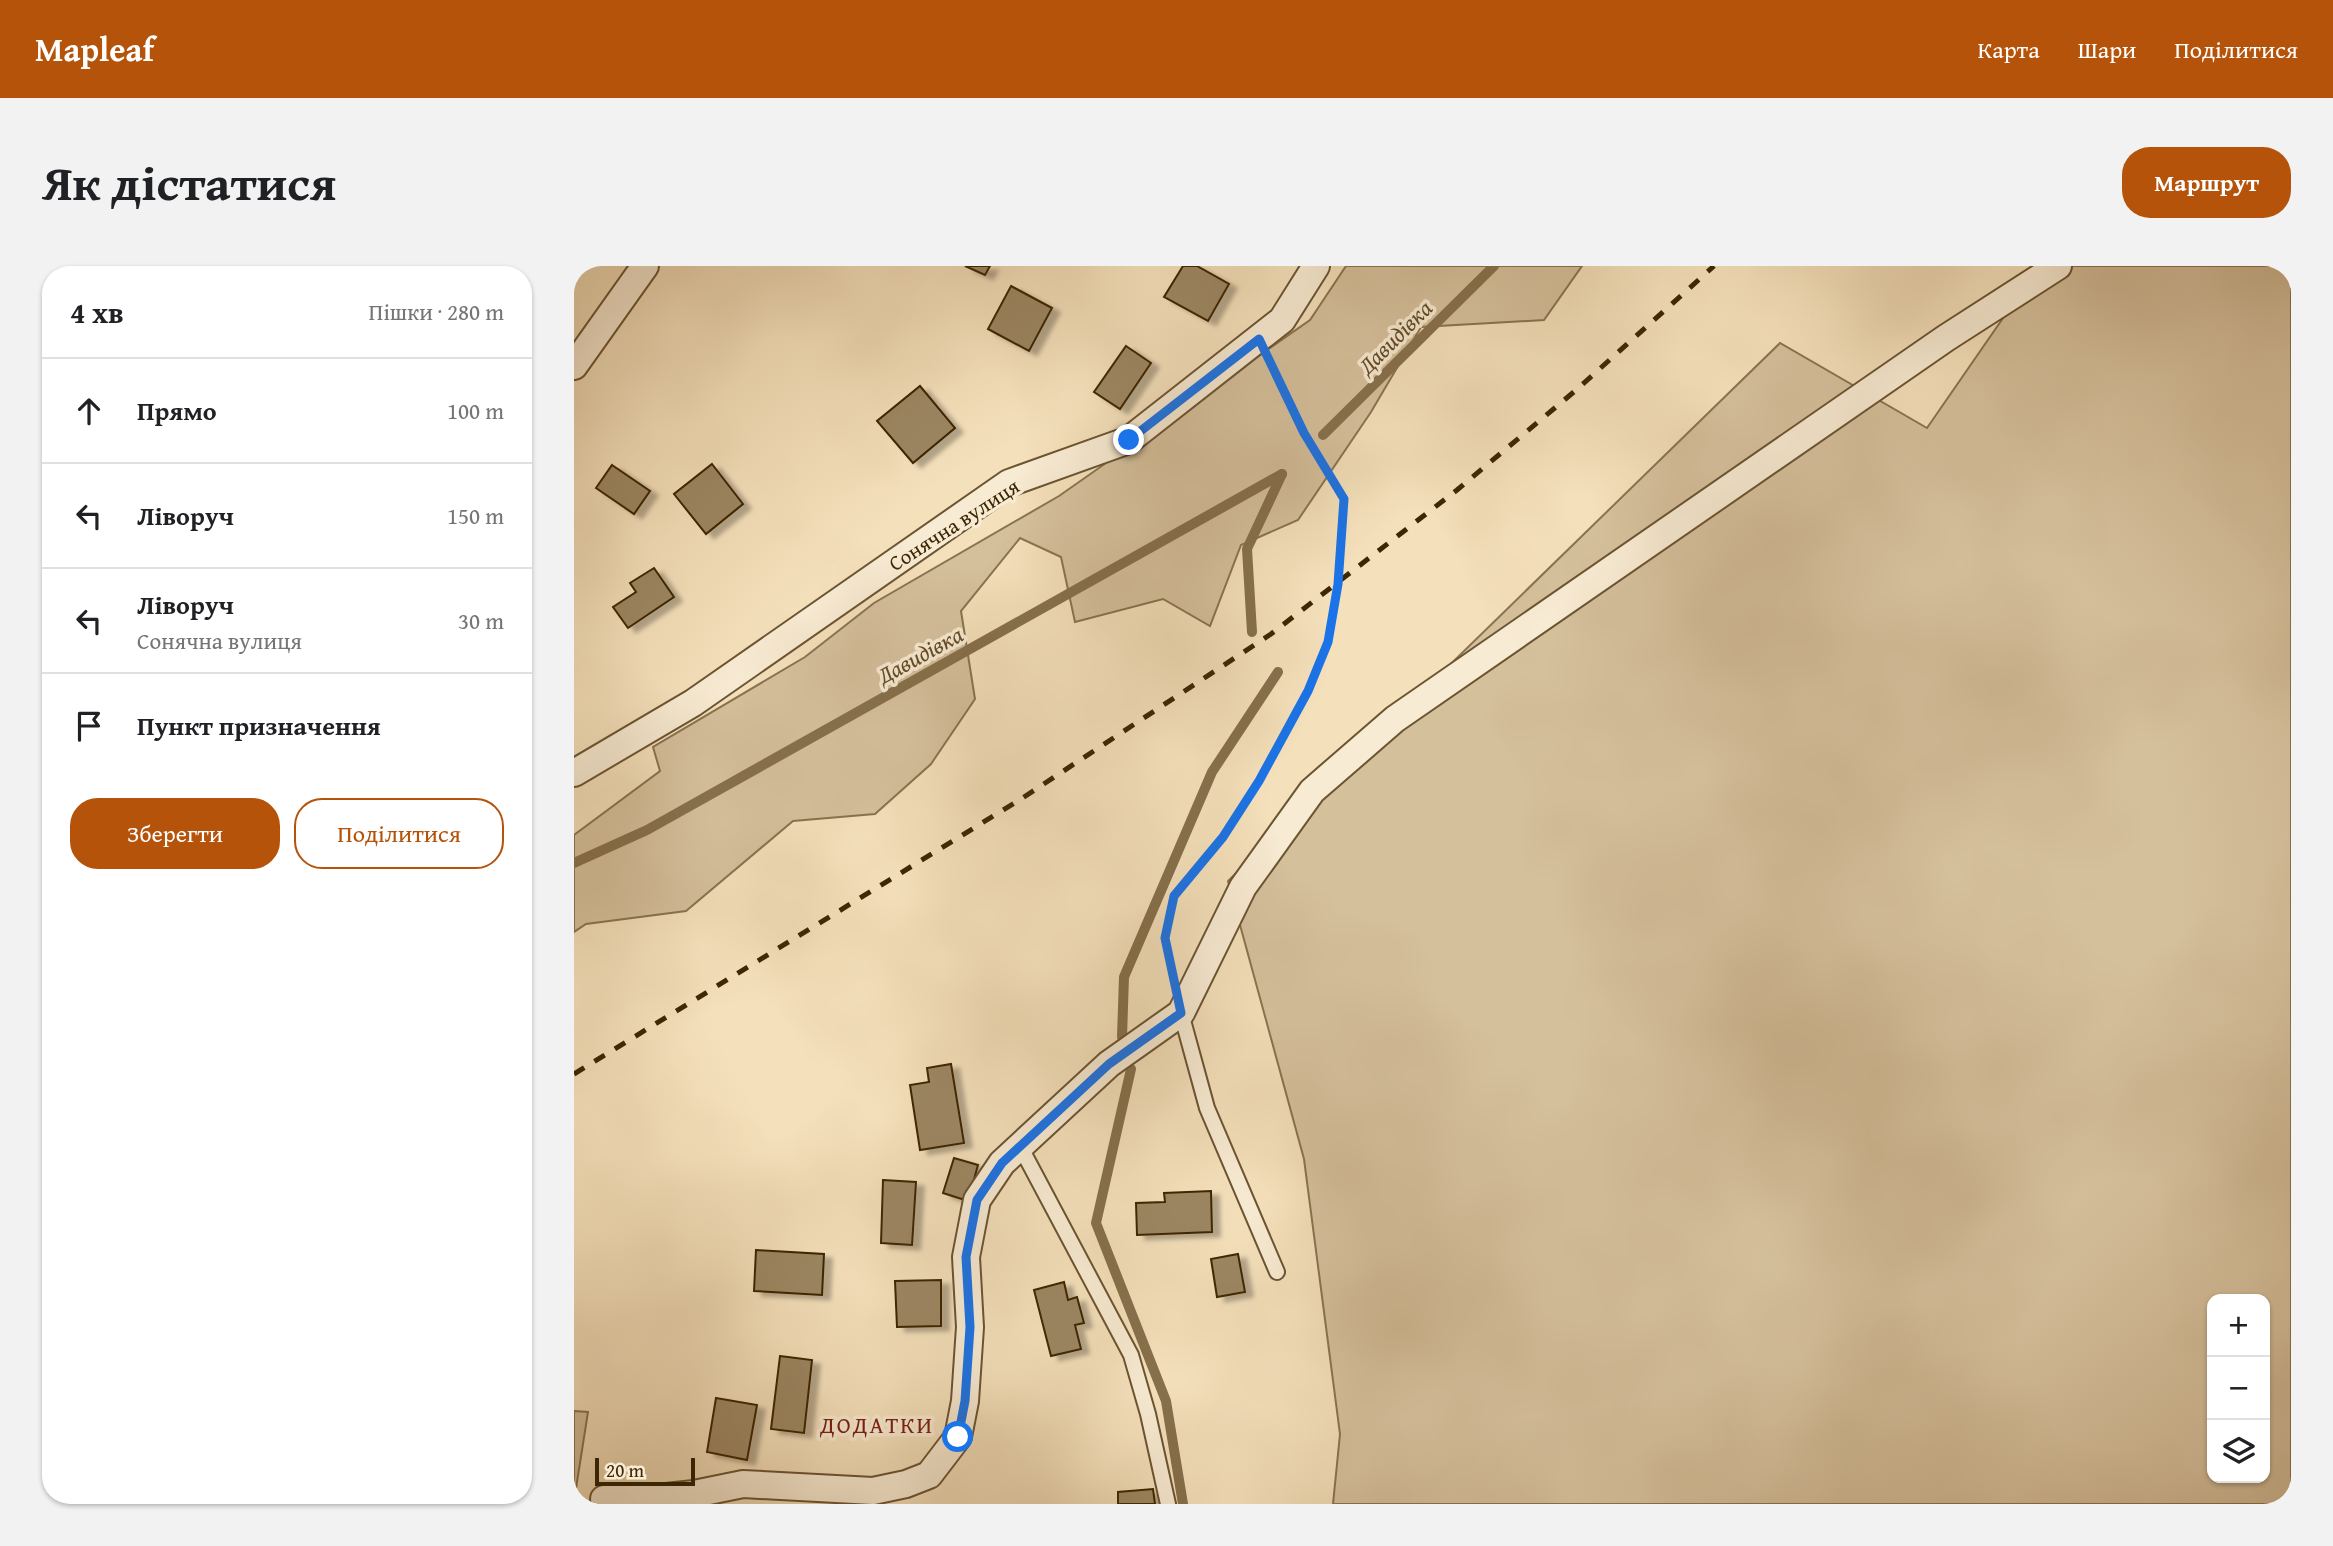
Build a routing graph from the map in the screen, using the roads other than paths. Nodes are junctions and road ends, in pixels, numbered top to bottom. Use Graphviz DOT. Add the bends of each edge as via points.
graph roads {
  1 [pos="645,266"];
  2 [pos="1316,266"];
  3 [pos="2058,266"];
  4 [pos="574,366"];
  5 [pos="574,773"];
  6 [pos="1181,1013"];
  7 [pos="1020,1146"];
  8 [pos="1277,1272"];
  9 [pos="604,1499"];
  10 [pos="1168,1504"];
  1 -- 4 [label="street"];
  2 -- 5 [label="street, Сонячна вулиця" via="1282,320 1129,440 1009,483 693,703"];
  3 -- 6 [label="street" via="1946,338 1395,719 1312,791 1243,887"];
  6 -- 7 [label="street" via="1109,1064"];
  6 -- 8 [label="lane" via="1207,1108"];
  7 -- 9 [label="street" via="977,1200 966,1257 970,1327 965,1401 958,1437 929,1475 873,1491 743,1484 648,1499"];
  7 -- 10 [label="lane" via="1130,1355"];
}
